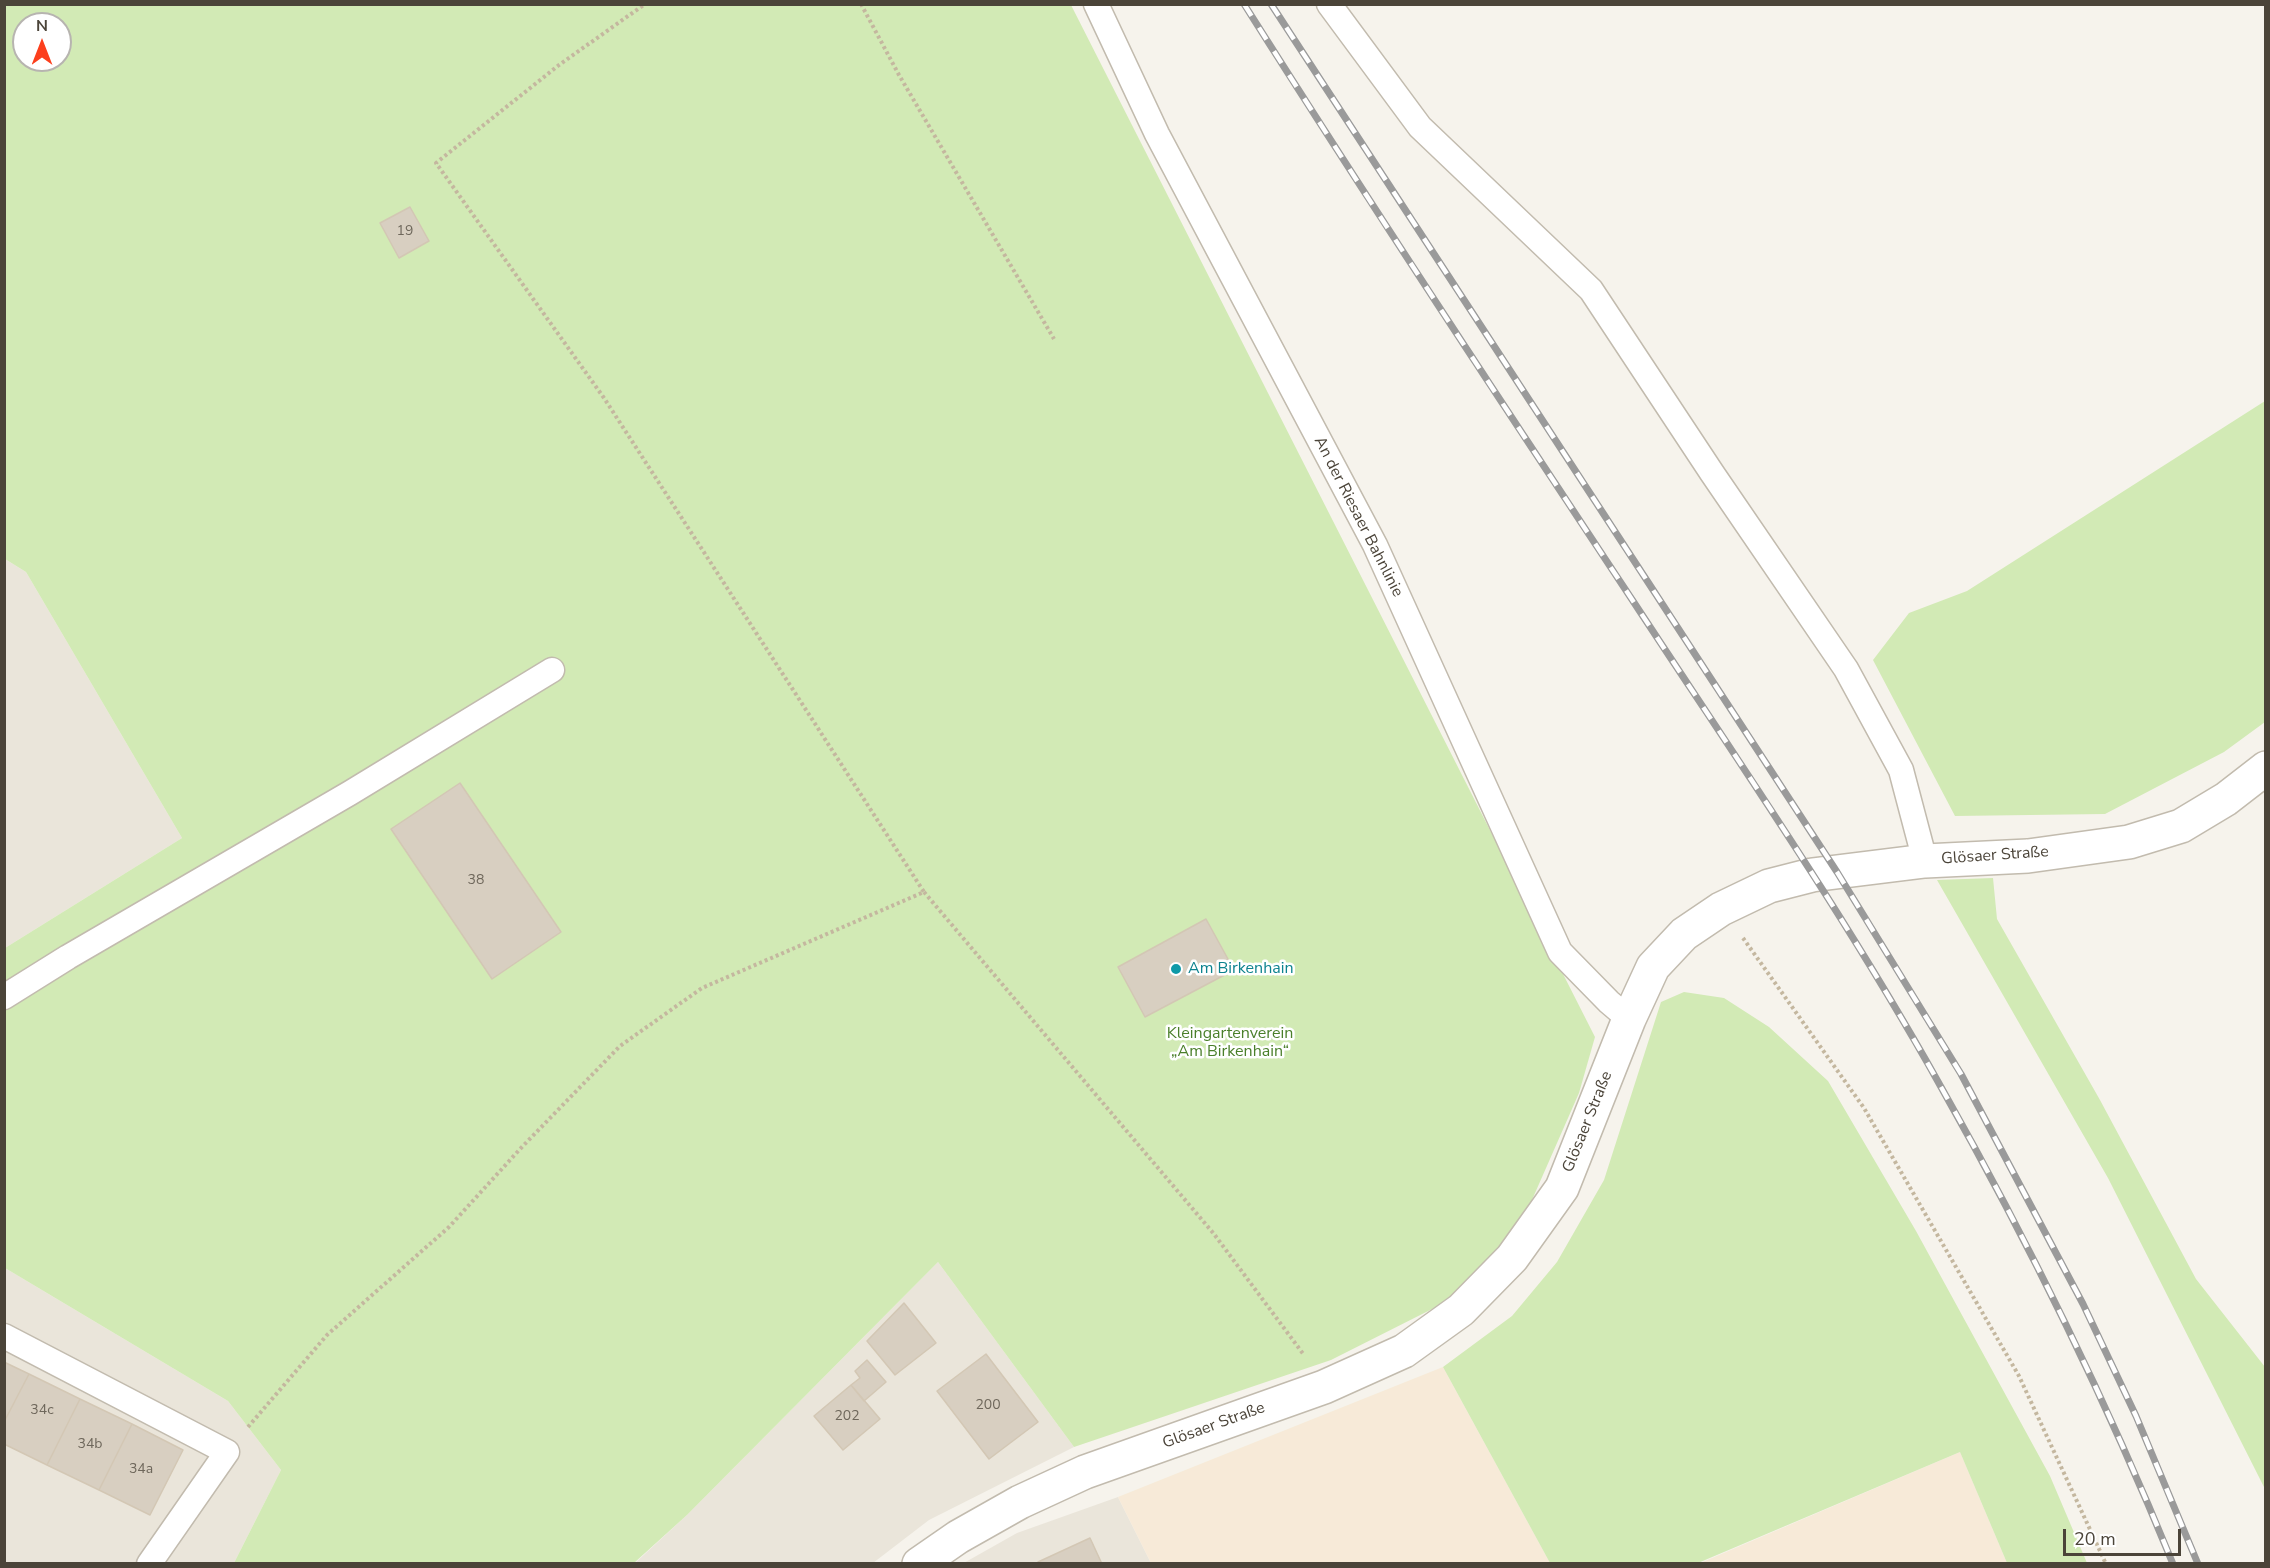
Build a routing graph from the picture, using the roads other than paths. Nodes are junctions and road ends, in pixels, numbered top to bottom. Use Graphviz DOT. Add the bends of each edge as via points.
graph roads {
  1 [pos="1096,4"];
  2 [pos="1329,4"];
  3 [pos="552,670"];
  4 [pos="2265,768"];
  5 [pos="1925,861"];
  6 [pos="4,997"];
  7 [pos="1629,1020"];
  8 [pos="4,1336"];
  9 [pos="149,1563"];
  10 [pos="919,1563"];
  1 -- 7 [label="lane, An der Riesaer Bahnlinie" via="1157,134 1375,545 1560,952"];
  2 -- 5 [label="lane" via="1420,127 1591,290 1846,669 1901,770"];
  3 -- 6 [label="lane"];
  4 -- 5 [label="street, Glösaer Straße" via="2226,799 2181,826 2129,842 2028,856"];
  5 -- 7 [label="street, Glösaer Straße" via="1812,875 1769,886 1721,909 1684,934 1653,967"];
  7 -- 10 [label="street, Glösaer Straße" via="1562,1188 1512,1258 1461,1310 1404,1351 1324,1388 1085,1472 1020,1502"];
  8 -- 9 [label="lane" via="227,1452"];
}
